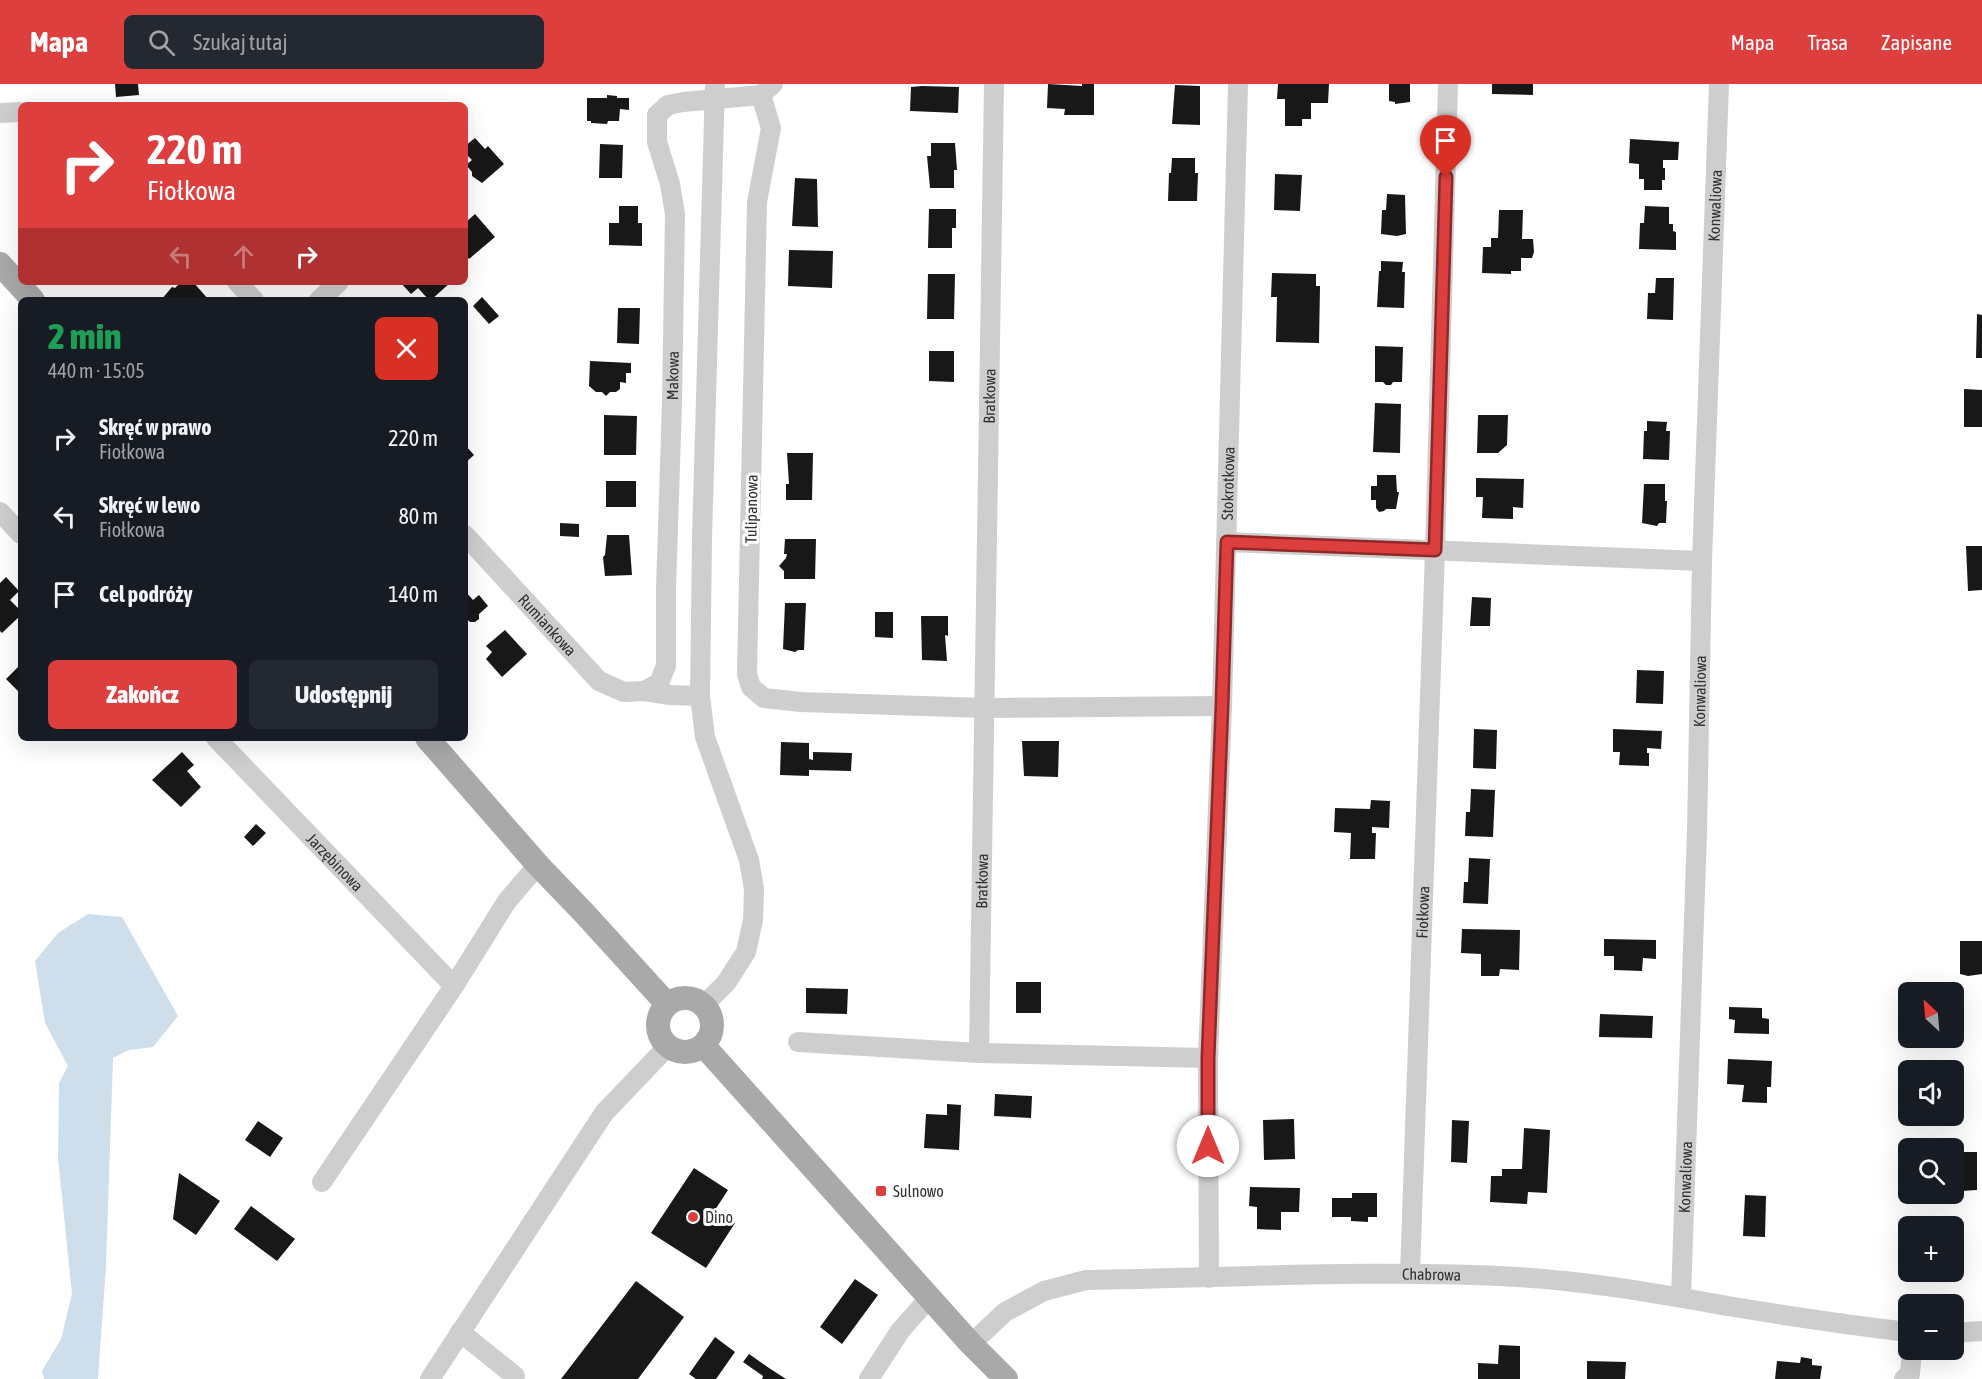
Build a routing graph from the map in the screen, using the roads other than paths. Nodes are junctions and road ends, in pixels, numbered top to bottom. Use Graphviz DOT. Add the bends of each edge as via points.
graph roads {
  1 [pos="994,84"];
  2 [pos="1239,84"];
  3 [pos="1448,84"];
  4 [pos="1719,84"];
  5 [pos="767,89"];
  6 [pos="714,91"];
  7 [pos="18,112"];
  8 [pos="0,113"];
  9 [pos="0,264"];
  10 [pos="18,284"];
  11 [pos="19,285"];
  12 [pos="240,285"];
  13 [pos="336,285"];
  14 [pos="30,297"];
  15 [pos="251,297"];
  16 [pos="322,297"];
  17 [pos="0,512"];
  18 [pos="18,531"];
  19 [pos="468,537"];
  20 [pos="1227,542"];
  21 [pos="1435,550"];
  22 [pos="1702,561"];
  23 [pos="644,691"];
  24 [pos="700,696"];
  25 [pos="1222,706"];
  26 [pos="984,708"];
  27 [pos="219,741"];
  28 [pos="430,741"];
  29 [pos="538,865"];
  30 [pos="454,986"];
  31 [pos="667,1004"];
  32 [pos="704,1005"];
  33 [pos="798,1042"];
  34 [pos="703,1045"];
  35 [pos="668,1046"];
  36 [pos="979,1053"];
  37 [pos="1208,1058"];
  38 [pos="322,1182"];
  39 [pos="1410,1274"];
  40 [pos="1209,1278"];
  41 [pos="930,1297"];
  42 [pos="1681,1297"];
  43 [pos="1898,1331"];
  44 [pos="1982,1331"];
  45 [pos="460,1332"];
  46 [pos="1964,1332"];
  47 [pos="971,1344"];
  48 [pos="1911,1360"];
  49 [pos="514,1376"];
  50 [pos="430,1379"];
  51 [pos="868,1379"];
  52 [pos="1006,1379"];
  53 [pos="1904,1379"];
  1 -- 26 [label="street, Bratkowa"];
  2 -- 20 [label="street, Stokrotkowa"];
  3 -- 21 [label="street, Fiołkowa"];
  4 -- 22 [label="street, Konwaliowa"];
  5 -- 6 [label="street, Tulipanowa"];
  5 -- 26 [label="street, Tulipanowa" via="771,128 757,202 747,662 751,687 765,698 801,702"];
  6 -- 23 [label="street, Makowa" via="669,105 657,115 657,142 675,214 672,403 666,666 659,683"];
  6 -- 24 [label="street"];
  7 -- 8 [label="street"];
  9 -- 10 [label="main road"];
  11 -- 14 [label="main road"];
  12 -- 15 [label="street"];
  13 -- 16 [label="street"];
  17 -- 18 [label="street"];
  19 -- 23 [label="street, Rumiankowa" via="599,681 624,692"];
  20 -- 21 [label="street"];
  20 -- 25 [label="street, Stokrotkowa"];
  21 -- 22 [label="street"];
  21 -- 39 [label="street, Fiołkowa"];
  22 -- 42 [label="street, Konwaliowa" via="1697,844"];
  23 -- 24 [label="street, Rumiankowa"];
  24 -- 32 [label="street" via="705,737 749,860 754,889 746,952 726,983"];
  25 -- 26 [label="street"];
  25 -- 37 [label="street, Stokrotkowa"];
  26 -- 36 [label="street, Bratkowa"];
  27 -- 30 [label="street, Jarzębinowa"];
  28 -- 29 [label="main road"];
  29 -- 30 [label="street" via="507,901"];
  29 -- 31 [label="main road"];
  30 -- 38 [label="street"];
  31 -- 32 [label="main road" via="681,997"];
  31 -- 35 [label="main road" via="658,1020 658,1030"];
  32 -- 34 [label="main road" via="712,1029"];
  33 -- 36 [label="street"];
  34 -- 35 [label="main road" via="689,1052"];
  34 -- 41 [label="main road"];
  35 -- 45 [label="street" via="604,1113"];
  36 -- 37 [label="street"];
  37 -- 40 [label="street, Stokrotkowa"];
  39 -- 40 [label="street, Chabrowa"];
  39 -- 42 [label="street, Chabrowa" via="1519,1277"];
  40 -- 47 [label="street, Chabrowa" via="1086,1280 1044,1291 1005,1312"];
  41 -- 47 [label="main road"];
  41 -- 51 [label="street" via="900,1331"];
  42 -- 43 [label="street, Chabrowa"];
  44 -- 46 [label="street"];
  45 -- 49 [label="street"];
  45 -- 50 [label="street"];
  47 -- 52 [label="main road"];
  48 -- 53 [label="street" via="1910,1374"];
}
